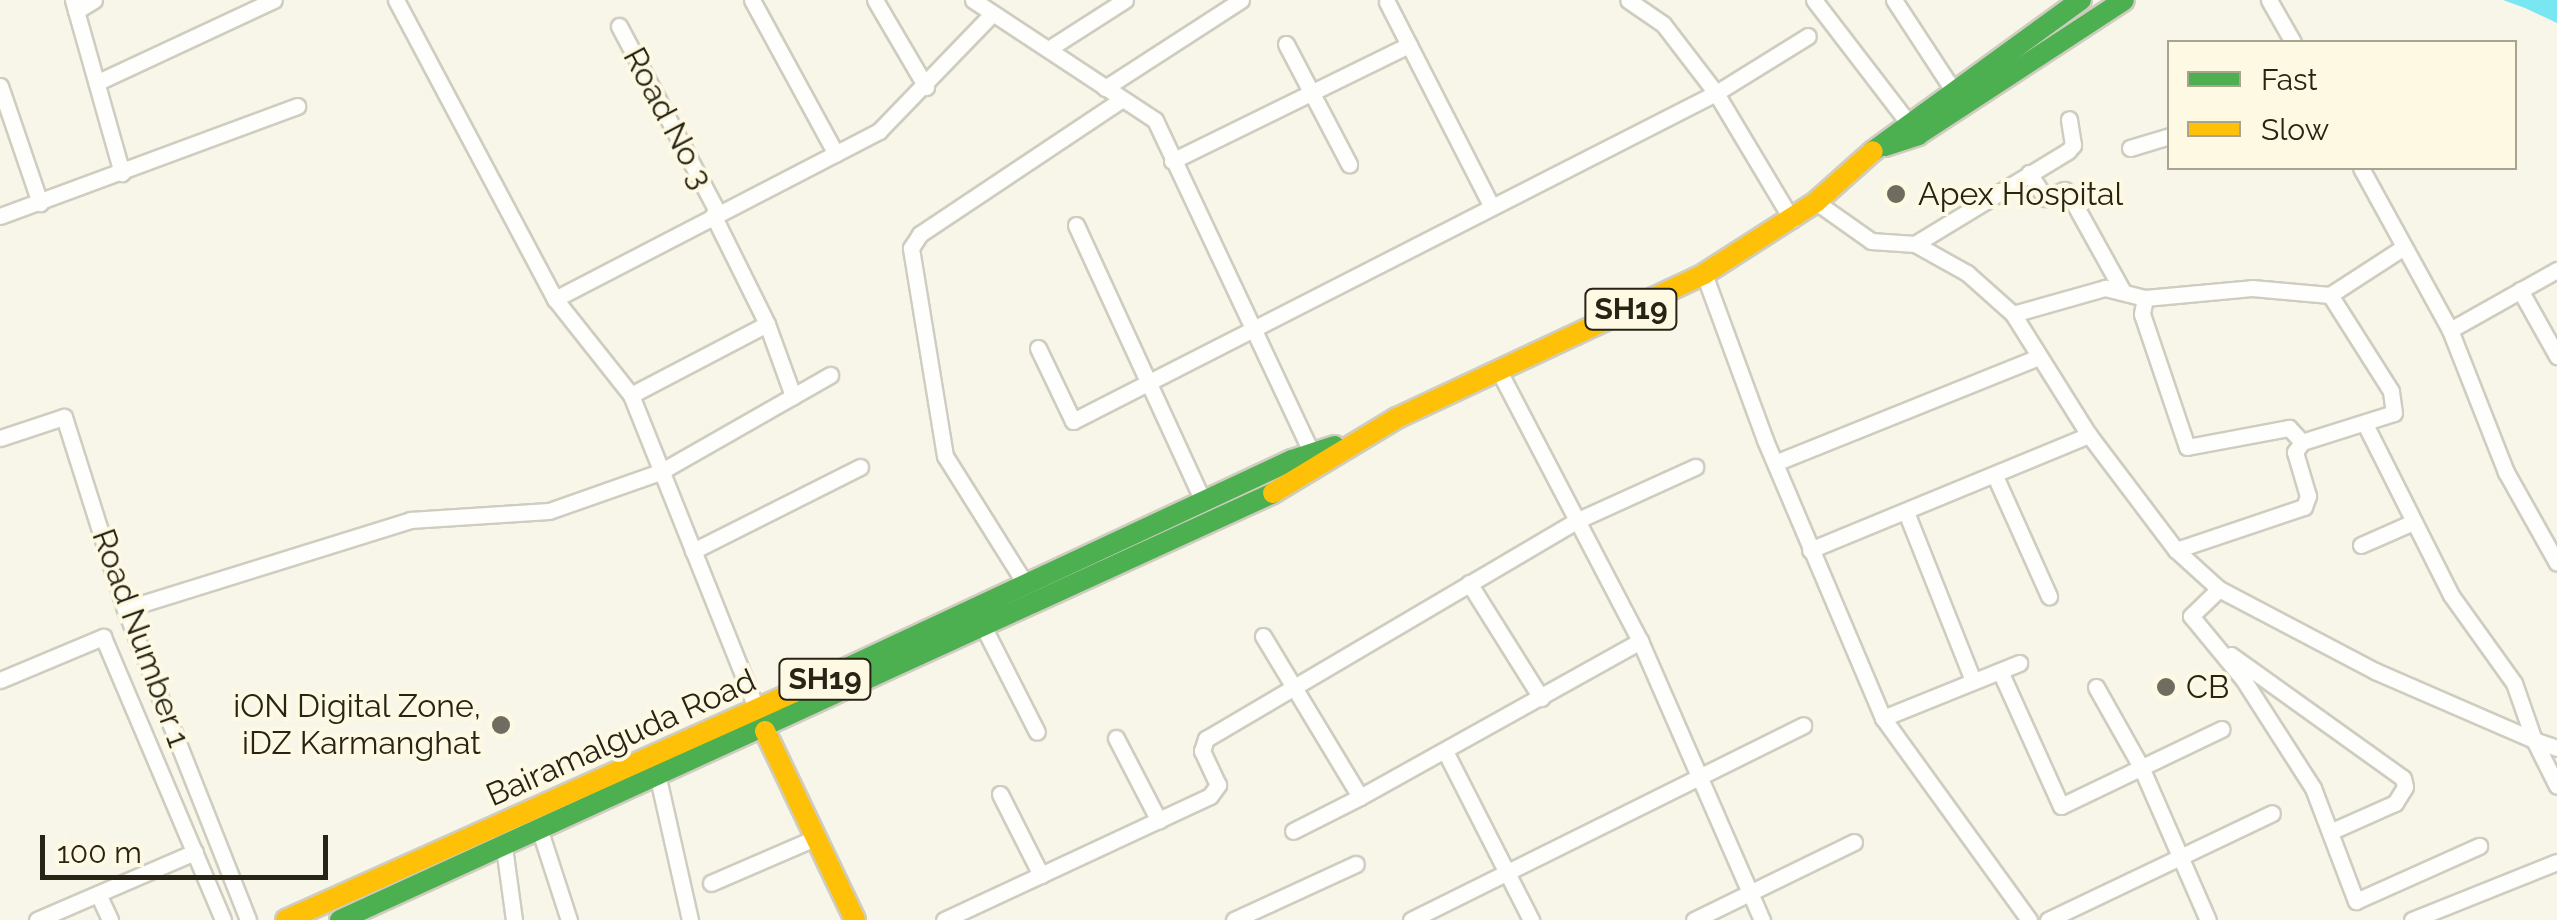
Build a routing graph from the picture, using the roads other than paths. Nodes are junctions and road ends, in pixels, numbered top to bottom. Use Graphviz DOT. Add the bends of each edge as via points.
graph roads {
  1 [pos="94,0"];
  2 [pos="274,0"];
  3 [pos="396,0"];
  4 [pos="752,0"];
  5 [pos="875,0"];
  6 [pos="973,0"];
  7 [pos="1125,0"];
  8 [pos="1241,0"];
  9 [pos="1628,0"];
  10 [pos="1814,0"];
  11 [pos="1894,0"];
  12 [pos="2082,0"];
  13 [pos="2124,0"];
  14 [pos="2269,0"];
  15 [pos="1387,2"];
  16 [pos="74,6"];
  17 [pos="991,15"];
  18 [pos="619,26"];
  19 [pos="1808,36"];
  20 [pos="2293,40"];
  21 [pos="1286,44"];
  22 [pos="1409,45"];
  23 [pos="1050,48"];
  24 [pos="98,82"];
  25 [pos="0,86"];
  26 [pos="926,87"];
  27 [pos="1106,88"];
  28 [pos="1953,90"];
  29 [pos="1312,92"];
  30 [pos="1716,93"];
  31 [pos="1120,100"];
  32 [pos="297,106"];
  33 [pos="2069,119"];
  34 [pos="1908,121"];
  35 [pos="2167,137"];
  36 [pos="1880,148"];
  37 [pos="2130,148"];
  38 [pos="836,154"];
  39 [pos="1172,161"];
  40 [pos="1349,164"];
  41 [pos="2363,170"];
  42 [pos="122,173"];
  43 [pos="2029,173"];
  44 [pos="1816,202"];
  45 [pos="40,203"];
  46 [pos="1492,208"];
  47 [pos="715,213"];
  48 [pos="0,216"];
  49 [pos="1792,220"];
  50 [pos="1076,225"];
  51 [pos="1915,244"];
  52 [pos="2404,247"];
  53 [pos="2557,270"];
  54 [pos="1704,274"];
  55 [pos="2122,290"];
  56 [pos="2520,290"];
  57 [pos="2330,295"];
  58 [pos="2145,298"];
  59 [pos="555,299"];
  60 [pos="2013,314"];
  61 [pos="767,324"];
  62 [pos="2450,330"];
  63 [pos="1255,332"];
  64 [pos="1038,348"];
  65 [pos="2557,356"];
  66 [pos="2040,357"];
  67 [pos="1500,372"];
  68 [pos="830,375"];
  69 [pos="1152,380"];
  70 [pos="631,395"];
  71 [pos="793,396"];
  72 [pos="2366,426"];
  73 [pos="2089,435"];
  74 [pos="0,438"];
  75 [pos="1363,438"];
  76 [pos="2302,442"];
  77 [pos="1312,454"];
  78 [pos="1774,463"];
  79 [pos="860,467"];
  80 [pos="1696,467"];
  81 [pos="660,472"];
  82 [pos="1995,476"];
  83 [pos="1204,501"];
  84 [pos="1906,512"];
  85 [pos="1576,520"];
  86 [pos="2411,523"];
  87 [pos="2362,544"];
  88 [pos="1810,550"];
  89 [pos="2176,550"];
  90 [pos="693,551"];
  91 [pos="2557,564"];
  92 [pos="1470,583"];
  93 [pos="1026,585"];
  94 [pos="2219,589"];
  95 [pos="2048,596"];
  96 [pos="126,609"];
  97 [pos="986,630"];
  98 [pos="1263,636"];
  99 [pos="1640,641"];
  100 [pos="2220,647"];
  101 [pos="2019,663"];
  102 [pos="2000,671"];
  103 [pos="0,680"];
  104 [pos="1973,680"];
  105 [pos="2096,687"];
  106 [pos="1294,690"];
  107 [pos="1541,698"];
  108 [pos="1883,718"];
  109 [pos="761,721"];
  110 [pos="1803,725"];
  111 [pos="2222,728"];
  112 [pos="1037,732"];
  113 [pos="1116,738"];
  114 [pos="2534,740"];
  115 [pos="2557,748"];
  116 [pos="1445,751"];
  117 [pos="2141,767"];
  118 [pos="1699,772"];
  119 [pos="658,778"];
  120 [pos="2557,786"];
  121 [pos="1000,794"];
  122 [pos="1360,798"];
  123 [pos="2272,813"];
  124 [pos="1159,821"];
  125 [pos="540,831"];
  126 [pos="1294,831"];
  127 [pos="2330,832"];
  128 [pos="815,838"];
  129 [pos="1854,842"];
  130 [pos="2479,846"];
  131 [pos="504,847"];
  132 [pos="195,852"];
  133 [pos="2182,857"];
  134 [pos="2557,862"];
  135 [pos="1356,864"];
  136 [pos="1507,872"];
  137 [pos="1040,876"];
  138 [pos="711,883"];
  139 [pos="1750,889"];
  140 [pos="98,894"];
  141 [pos="77,912"];
  142 [pos="37,920"];
  143 [pos="110,920"];
  144 [pos="222,920"];
  145 [pos="248,920"];
  146 [pos="286,920"];
  147 [pos="340,920"];
  148 [pos="514,920"];
  149 [pos="569,920"];
  150 [pos="690,920"];
  151 [pos="855,920"];
  152 [pos="944,920"];
  153 [pos="1234,920"];
  154 [pos="1411,920"];
  155 [pos="1531,920"];
  156 [pos="1694,920"];
  157 [pos="1762,920"];
  158 [pos="2029,920"];
  159 [pos="2048,920"];
  160 [pos="2208,920"];
  161 [pos="2412,920"];
  1 -- 16 [label="street"];
  2 -- 24 [label="street"];
  3 -- 59 [label="street"];
  4 -- 38 [label="street"];
  5 -- 26 [label="street"];
  6 -- 17 [label="street"];
  7 -- 23 [label="street"];
  8 -- 27 [label="street"];
  9 -- 30 [label="street" via="1663,24"];
  10 -- 34 [label="street"];
  11 -- 28 [label="street"];
  12 -- 28 [label="main road, Bairamalguda Road / SH19"];
  13 -- 36 [label="main road, Bairamalguda Road / SH19" via="1918,136"];
  14 -- 20 [label="street"];
  15 -- 22 [label="street"];
  16 -- 24 [label="street"];
  17 -- 23 [label="street"];
  17 -- 26 [label="street"];
  18 -- 47 [label="street, Road No 3"];
  19 -- 30 [label="street"];
  21 -- 29 [label="street"];
  22 -- 29 [label="street"];
  22 -- 46 [label="street"];
  23 -- 27 [label="street"];
  24 -- 42 [label="street"];
  25 -- 45 [label="street"];
  26 -- 38 [label="street" via="879,131"];
  27 -- 31 [label="street"];
  28 -- 34 [label="main road, Bairamalguda Road / SH19"];
  29 -- 39 [label="street"];
  29 -- 40 [label="street"];
  30 -- 46 [label="street"];
  30 -- 49 [label="street"];
  31 -- 39 [label="street" via="1156,120"];
  31 -- 93 [label="street" via="920,234 911,248 945,456"];
  32 -- 42 [label="street"];
  33 -- 43 [label="street" via="2073,145"];
  34 -- 36 [label="main road, Bairamalguda Road / SH19"];
  35 -- 37 [label="street"];
  36 -- 44 [label="main road, Bairamalguda Road / SH19"];
  38 -- 47 [label="street"];
  39 -- 63 [label="street"];
  41 -- 52 [label="street"];
  42 -- 45 [label="street"];
  43 -- 51 [label="street"];
  43 -- 55 [label="street" via="2045,198 2064,190 2070,196"];
  44 -- 49 [label="main road, Bairamalguda Road / SH19"];
  44 -- 51 [label="street" via="1871,241"];
  45 -- 48 [label="street"];
  46 -- 63 [label="street"];
  47 -- 59 [label="street"];
  47 -- 61 [label="street, Road No 3"];
  49 -- 54 [label="main road, Bairamalguda Road / SH19"];
  50 -- 69 [label="street"];
  51 -- 60 [label="street" via="1966,273"];
  52 -- 57 [label="street"];
  52 -- 62 [label="street"];
  53 -- 56 [label="street"];
  54 -- 67 [label="main road, Bairamalguda Road / SH19"];
  54 -- 78 [label="street"];
  55 -- 58 [label="street"];
  55 -- 60 [label="street" via="2105,288"];
  56 -- 62 [label="street"];
  56 -- 65 [label="street"];
  57 -- 58 [label="street" via="2252,288"];
  57 -- 72 [label="street" via="2396,404 2388,419"];
  58 -- 76 [label="street" via="2142,314 2187,446 2289,428"];
  59 -- 70 [label="street"];
  60 -- 66 [label="street"];
  61 -- 70 [label="street"];
  61 -- 71 [label="street, Road No 3"];
  62 -- 91 [label="street" via="2506,472"];
  63 -- 69 [label="street"];
  63 -- 77 [label="street"];
  64 -- 69 [label="street" via="1073,421"];
  66 -- 73 [label="street"];
  66 -- 78 [label="street"];
  67 -- 75 [label="main road, Bairamalguda Road / SH19"];
  67 -- 85 [label="street"];
  68 -- 71 [label="street"];
  69 -- 83 [label="street"];
  70 -- 81 [label="street"];
  71 -- 81 [label="street"];
  72 -- 76 [label="street"];
  72 -- 86 [label="street"];
  73 -- 82 [label="street"];
  73 -- 89 [label="street"];
  74 -- 96 [label="street, Road Number 1" via="64,417"];
  75 -- 77 [label="main road, Bairamalguda Road / SH19"];
  75 -- 97 [label="main road, Bairamalguda Road / SH19" via="1300,479"];
  76 -- 89 [label="street" via="2295,452 2308,496 2304,507"];
  77 -- 83 [label="main road, Bairamalguda Road / SH19"];
  78 -- 88 [label="street"];
  79 -- 90 [label="street"];
  80 -- 85 [label="street"];
  81 -- 90 [label="street"];
  81 -- 96 [label="street" via="550,511 410,520"];
  82 -- 84 [label="street"];
  82 -- 95 [label="street"];
  83 -- 93 [label="main road, Bairamalguda Road / SH19"];
  84 -- 88 [label="street"];
  84 -- 104 [label="street"];
  85 -- 92 [label="street"];
  85 -- 99 [label="street"];
  86 -- 87 [label="street"];
  86 -- 114 [label="street" via="2451,595 2514,683"];
  88 -- 108 [label="street"];
  89 -- 94 [label="street"];
  90 -- 109 [label="street"];
  92 -- 106 [label="street"];
  92 -- 107 [label="street"];
  93 -- 109 [label="main road, Bairamalguda Road / SH19"];
  94 -- 100 [label="street" via="2190,612"];
  94 -- 114 [label="street" via="2376,671"];
  96 -- 145 [label="street, Road Number 1"];
  97 -- 109 [label="main road, Bairamalguda Road / SH19"];
  97 -- 112 [label="street"];
  98 -- 106 [label="street"];
  99 -- 107 [label="street"];
  99 -- 118 [label="street"];
  100 -- 127 [label="street" via="2312,788"];
  100 -- 127 [label="street" via="2402,778 2405,786 2395,803"];
  101 -- 102 [label="street"];
  102 -- 104 [label="street"];
  102 -- 117 [label="street" via="2061,806"];
  103 -- 132 [label="street" via="104,638"];
  104 -- 108 [label="street"];
  105 -- 117 [label="street"];
  106 -- 122 [label="street"];
  106 -- 124 [label="street" via="1202,743 1215,791"];
  107 -- 116 [label="street"];
  108 -- 158 [label="street"];
  109 -- 119 [label="main road, Bairamalguda Road / SH19"];
  109 -- 128 [label="main road"];
  109 -- 146 [label="main road, Bairamalguda Road / SH19"];
  110 -- 118 [label="street"];
  111 -- 117 [label="street"];
  113 -- 124 [label="street"];
  114 -- 115 [label="street"];
  114 -- 120 [label="street"];
  116 -- 122 [label="street"];
  116 -- 136 [label="street"];
  117 -- 133 [label="street"];
  118 -- 136 [label="street"];
  118 -- 139 [label="street"];
  119 -- 125 [label="main road, Bairamalguda Road / SH19"];
  119 -- 150 [label="street"];
  121 -- 137 [label="street"];
  122 -- 126 [label="street"];
  123 -- 133 [label="street"];
  124 -- 137 [label="street"];
  125 -- 131 [label="main road, Bairamalguda Road / SH19"];
  125 -- 149 [label="street"];
  127 -- 130 [label="street" via="2356,901"];
  128 -- 138 [label="street"];
  128 -- 151 [label="main road"];
  129 -- 139 [label="street"];
  131 -- 147 [label="main road, Bairamalguda Road / SH19"];
  131 -- 148 [label="street"];
  132 -- 140 [label="street"];
  132 -- 144 [label="street"];
  133 -- 159 [label="street"];
  133 -- 160 [label="street"];
  134 -- 161 [label="street"];
  135 -- 153 [label="street"];
  136 -- 154 [label="street"];
  136 -- 155 [label="street"];
  137 -- 152 [label="street"];
  139 -- 156 [label="street"];
  139 -- 157 [label="street"];
  140 -- 141 [label="street"];
  140 -- 143 [label="street"];
  141 -- 142 [label="street"];
}
